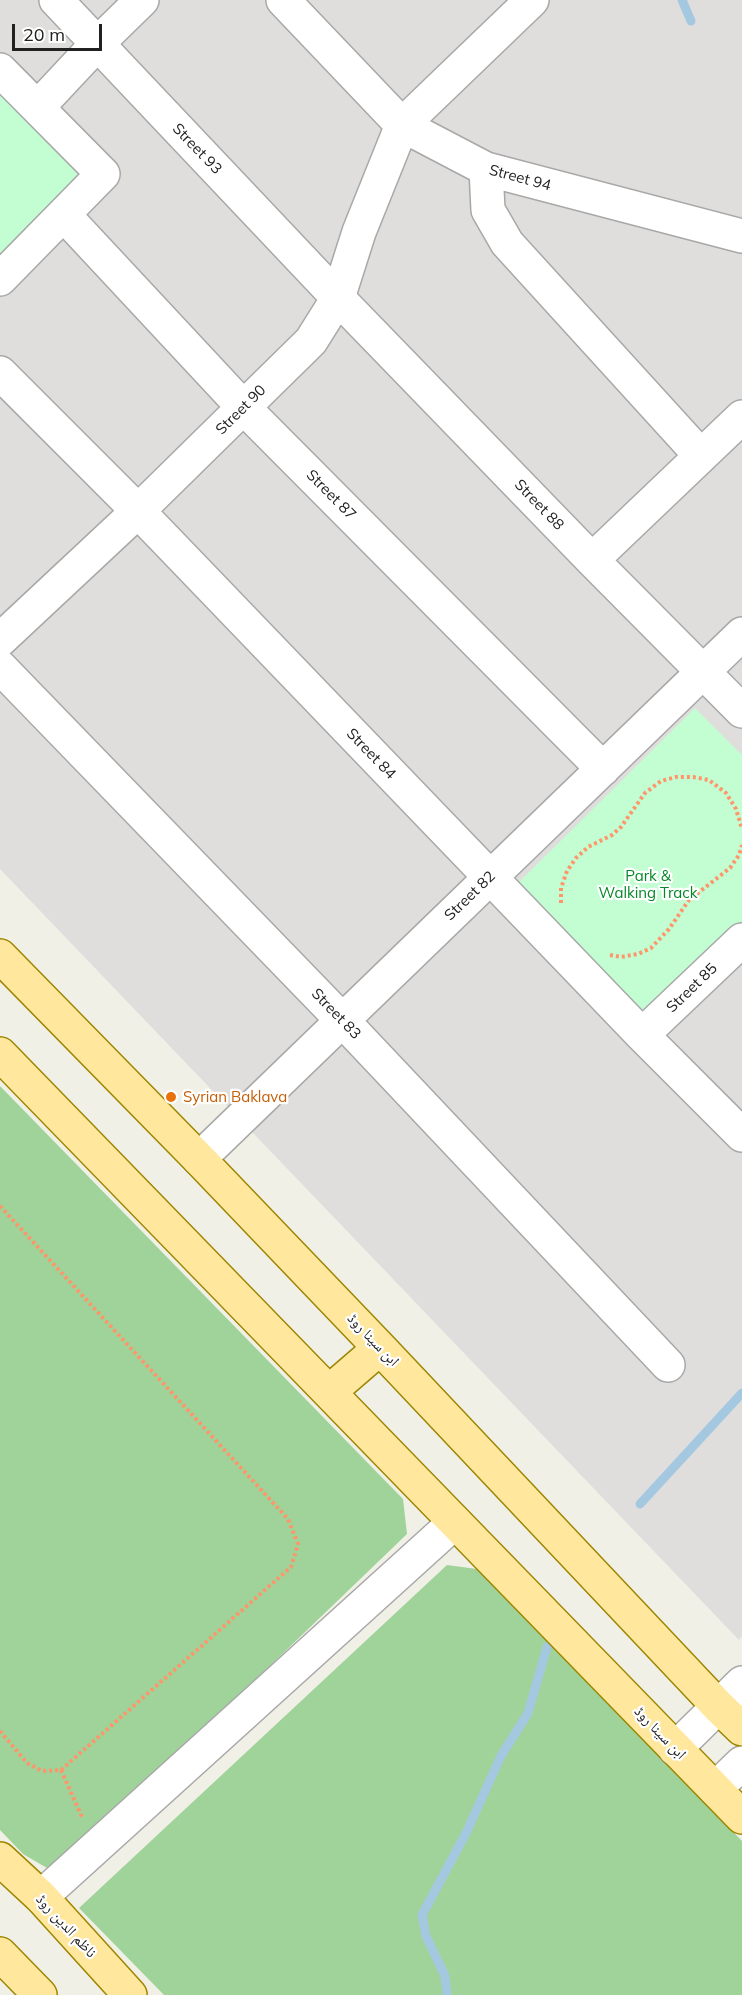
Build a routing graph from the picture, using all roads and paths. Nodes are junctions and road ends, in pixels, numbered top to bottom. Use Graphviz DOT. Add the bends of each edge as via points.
graph roads {
  1 [pos="56,0"];
  2 [pos="142,0"];
  3 [pos="283,0"];
  4 [pos="532,0"];
  5 [pos="97,44"];
  6 [pos="0,70"];
  7 [pos="38,107"];
  8 [pos="402,125"];
  9 [pos="486,169"];
  10 [pos="64,215"];
  11 [pos="742,237"];
  12 [pos="0,279"];
  13 [pos="338,298"];
  14 [pos="0,373"];
  15 [pos="243,407"];
  16 [pos="742,417"];
  17 [pos="701,456"];
  18 [pos="138,511"];
  19 [pos="592,560"];
  20 [pos="742,634"];
  21 [pos="0,640"];
  22 [pos="0,667"];
  23 [pos="703,672"];
  24 [pos="742,711"];
  25 [pos="603,769"];
  26 [pos="742,829"];
  27 [pos="742,845"];
  28 [pos="490,877"];
  29 [pos="561,907"];
  30 [pos="742,940"];
  31 [pos="604,954"];
  32 [pos="0,956"];
  33 [pos="342,1020"];
  34 [pos="642,1035"];
  35 [pos="0,1054"];
  36 [pos="742,1135"];
  37 [pos="199,1159"];
  38 [pos="0,1206"];
  39 [pos="380,1348"];
  40 [pos="668,1365"];
  41 [pos="329,1392"];
  42 [pos="455,1522"];
  43 [pos="742,1683"];
  44 [pos="718,1706"];
  45 [pos="742,1729"];
  46 [pos="0,1731"];
  47 [pos="675,1749"];
  48 [pos="742,1763"];
  49 [pos="61,1770"];
  50 [pos="715,1790"];
  51 [pos="742,1817"];
  52 [pos="96,1847"];
  53 [pos="0,1859"];
  54 [pos="41,1897"];
  55 [pos="0,1954"];
  56 [pos="40,1995"];
  57 [pos="130,1995"];
  1 -- 5 [label="street, Street 93"];
  2 -- 5 [label="street"];
  3 -- 8 [label="street, Street 94"];
  4 -- 8 [label="street"];
  5 -- 7 [label="street"];
  5 -- 13 [label="street, Street 93"];
  6 -- 7 [label="street"];
  7 -- 10 [label="street" via="103,174"];
  8 -- 9 [label="street, Street 94"];
  8 -- 13 [label="street, Street 90" via="359,232"];
  9 -- 11 [label="street, Street 94"];
  9 -- 17 [label="street" via="488,210 507,243"];
  10 -- 12 [label="street"];
  10 -- 15 [label="street, Street 87"];
  13 -- 15 [label="street, Street 90" via="311,341"];
  13 -- 19 [label="street, Street 88"];
  14 -- 18 [label="street, Street 84"];
  15 -- 18 [label="street, Street 90"];
  15 -- 25 [label="street, Street 87"];
  16 -- 17 [label="street"];
  17 -- 19 [label="street"];
  18 -- 21 [label="street, Street 90"];
  18 -- 28 [label="street, Street 84"];
  19 -- 23 [label="street, Street 88"];
  20 -- 23 [label="street, Street 82"];
  22 -- 33 [label="street, Street 83"];
  23 -- 24 [label="street, Street 88"];
  23 -- 25 [label="street, Street 82"];
  25 -- 28 [label="street, Street 82"];
  26 -- 29 [label="path" via="726,793 709,780 676,777 661,781 645,793 621,827 576,858 561,888"];
  27 -- 31 [label="path" via="730,868 689,900 651,948 621,957"];
  28 -- 33 [label="street, Street 82"];
  28 -- 34 [label="street, Street 84"];
  30 -- 34 [label="street, Street 85"];
  32 -- 37 [label="main road, ابن سینا روڈ"];
  33 -- 37 [label="street, Street 82"];
  33 -- 40 [label="street, Street 83"];
  34 -- 36 [label="street, Street 84"];
  35 -- 41 [label="main road, ابن سینا روڈ"];
  37 -- 39 [label="main road, ابن سینا روڈ"];
  38 -- 49 [label="path" via="288,1520 298,1544 291,1567"];
  39 -- 41 [label="main road"];
  39 -- 44 [label="main road, ابن سینا روڈ"];
  41 -- 42 [label="main road, ابن سینا روڈ"];
  42 -- 47 [label="main road, ابن سینا روڈ"];
  42 -- 52 [label="street"];
  43 -- 44 [label="street"];
  44 -- 45 [label="main road, ابن سینا روڈ"];
  44 -- 47 [label="street"];
  46 -- 49 [label="path" via="27,1763 42,1771"];
  47 -- 50 [label="main road, ابن سینا روڈ"];
  48 -- 50 [label="street"];
  49 -- 52 [label="path"];
  50 -- 51 [label="main road, ابن سینا روڈ"];
  52 -- 54 [label="street"];
  53 -- 54 [label="main road, ناظم الدین روڈ"];
  54 -- 57 [label="main road, ناظم الدین روڈ"];
  55 -- 56 [label="main road"];
}
